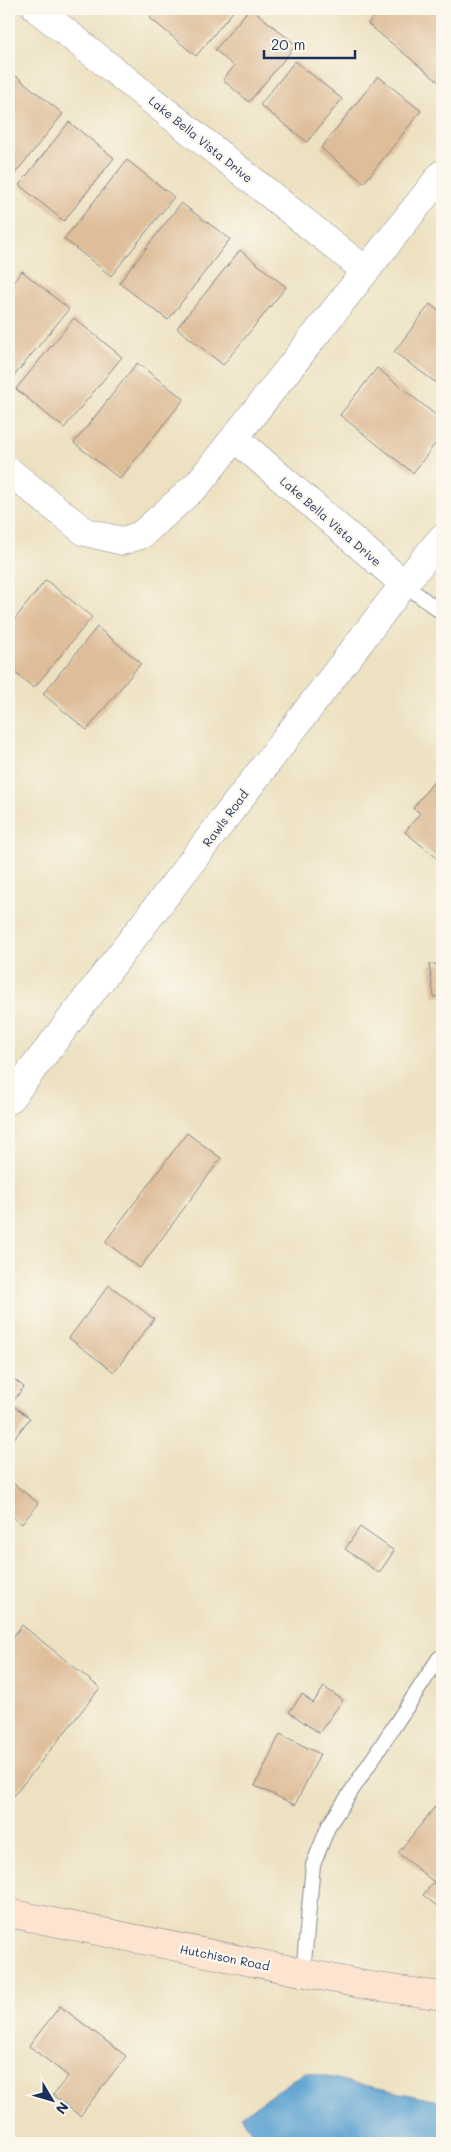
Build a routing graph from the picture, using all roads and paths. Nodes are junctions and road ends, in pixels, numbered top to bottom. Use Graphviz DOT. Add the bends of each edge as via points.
graph roads {
  1 [pos="37,9"];
  2 [pos="442,174"];
  3 [pos="365,270"];
  4 [pos="235,438"];
  5 [pos="9,471"];
  6 [pos="442,538"];
  7 [pos="404,584"];
  8 [pos="442,613"];
  9 [pos="9,1100"];
  10 [pos="439,1658"];
  11 [pos="9,1913"];
  12 [pos="304,1973"];
  13 [pos="442,1996"];
  1 -- 3 [label="street, Lake Bella Vista Drive"];
  2 -- 3 [label="street"];
  3 -- 4 [label="street"];
  4 -- 5 [label="street" via="190,491 141,535 122,541 85,532"];
  4 -- 7 [label="street, Lake Bella Vista Drive"];
  6 -- 7 [label="street, Rawls Road"];
  7 -- 8 [label="lane"];
  7 -- 9 [label="street, Rawls Road"];
  10 -- 12 [label="lane" via="329,1825 313,1865"];
  11 -- 12 [label="street, Hutchison Road"];
  12 -- 13 [label="street, Hutchison Road"];
}
